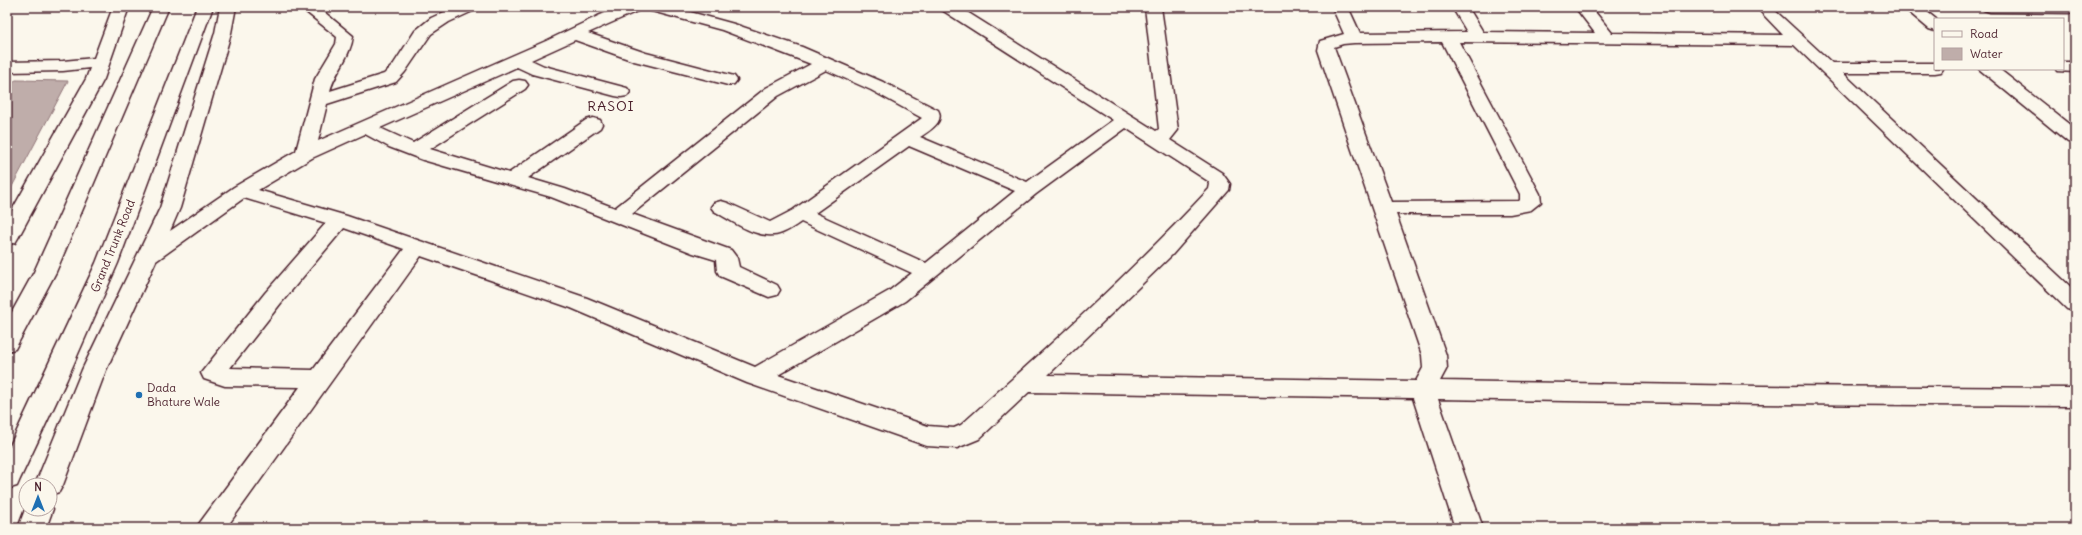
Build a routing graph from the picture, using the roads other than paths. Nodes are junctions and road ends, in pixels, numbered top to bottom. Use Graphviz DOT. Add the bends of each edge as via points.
graph roads {
  1 [pos="121,7"];
  2 [pos="161,7"];
  3 [pos="205,7"];
  4 [pos="228,7"];
  5 [pos="308,7"];
  6 [pos="469,7"];
  7 [pos="634,7"];
  8 [pos="654,7"];
  9 [pos="948,7"];
  10 [pos="1153,7"];
  11 [pos="1340,7"];
  12 [pos="1460,7"];
  13 [pos="1583,7"];
  14 [pos="1911,7"];
  15 [pos="1990,7"];
  16 [pos="2032,7"];
  17 [pos="2075,8"];
  18 [pos="1768,11"];
  19 [pos="1934,25"];
  20 [pos="575,34"];
  21 [pos="1448,37"];
  22 [pos="1478,37"];
  23 [pos="1354,38"];
  24 [pos="1607,38"];
  25 [pos="1799,40"];
  26 [pos="516,60"];
  27 [pos="101,62"];
  28 [pos="826,63"];
  29 [pos="2064,67"];
  30 [pos="2075,67"];
  31 [pos="1827,68"];
  32 [pos="1934,68"];
  33 [pos="10,69"];
  34 [pos="1989,70"];
  35 [pos="728,80"];
  36 [pos="519,85"];
  37 [pos="621,92"];
  38 [pos="318,101"];
  39 [pos="1125,120"];
  40 [pos="593,124"];
  41 [pos="364,127"];
  42 [pos="907,138"];
  43 [pos="1153,138"];
  44 [pos="2075,138"];
  45 [pos="415,150"];
  46 [pos="305,154"];
  47 [pos="513,179"];
  48 [pos="1029,190"];
  49 [pos="241,191"];
  50 [pos="721,206"];
  51 [pos="1383,208"];
  52 [pos="800,214"];
  53 [pos="619,215"];
  54 [pos="340,220"];
  55 [pos="7,238"];
  56 [pos="416,248"];
  57 [pos="146,258"];
  58 [pos="928,272"];
  59 [pos="768,290"];
  60 [pos="2075,304"];
  61 [pos="7,343"];
  62 [pos="756,377"];
  63 [pos="319,379"];
  64 [pos="1023,383"];
  65 [pos="1423,390"];
  66 [pos="2075,397"];
  67 [pos="52,477"];
  68 [pos="7,479"];
  69 [pos="37,517"];
  70 [pos="32,528"];
  71 [pos="210,528"];
  72 [pos="1468,528"];
  1 -- 27 [label="main road"];
  2 -- 61 [label="main road" via="45,272"];
  3 -- 68 [label="main road, Grand Trunk Road" via="107,263"];
  4 -- 57 [label="main road" via="223,33 170,208"];
  5 -- 38 [label="main road" via="345,36 344,44 324,79"];
  6 -- 38 [label="main road" via="422,33 397,72 390,78"];
  7 -- 20 [label="main road"];
  8 -- 28 [label="main road" via="748,33"];
  9 -- 39 [label="main road"];
  10 -- 43 [label="main road" via="1169,130 1163,136"];
  11 -- 23 [label="main road"];
  12 -- 22 [label="main road"];
  13 -- 24 [label="main road"];
  14 -- 19 [label="main road"];
  15 -- 16 [label="main road"];
  16 -- 17 [label="main road"];
  18 -- 25 [label="main road"];
  20 -- 26 [label="main road"];
  20 -- 35 [label="main road" via="640,57"];
  21 -- 22 [label="main road"];
  21 -- 23 [label="main road"];
  21 -- 51 [label="main road" via="1530,194 1531,202 1510,208"];
  22 -- 24 [label="main road"];
  23 -- 51 [label="main road" via="1332,41 1326,45 1326,50"];
  24 -- 25 [label="main road"];
  25 -- 31 [label="main road"];
  26 -- 37 [label="main road" via="538,70"];
  26 -- 41 [label="main road"];
  27 -- 33 [label="main road"];
  27 -- 55 [label="main road"];
  28 -- 42 [label="main road" via="931,114 928,122"];
  28 -- 53 [label="main road" via="761,100"];
  29 -- 30 [label="main road"];
  31 -- 32 [label="main road"];
  31 -- 60 [label="main road"];
  34 -- 44 [label="main road"];
  36 -- 45 [label="main road"];
  38 -- 46 [label="main road"];
  39 -- 43 [label="main road"];
  39 -- 48 [label="main road"];
  40 -- 47 [label="main road"];
  41 -- 45 [label="main road"];
  41 -- 46 [label="main road"];
  42 -- 48 [label="main road"];
  42 -- 52 [label="main road"];
  43 -- 64 [label="main road" via="1215,177 1220,184 1219,190 1158,256"];
  45 -- 47 [label="main road" via="437,159"];
  46 -- 49 [label="main road"];
  47 -- 53 [label="main road"];
  48 -- 58 [label="main road"];
  49 -- 54 [label="main road"];
  49 -- 57 [label="main road"];
  50 -- 52 [label="main road" via="769,230"];
  51 -- 65 [label="main road" via="1434,355 1435,368"];
  52 -- 58 [label="main road"];
  53 -- 59 [label="main road" via="724,255 728,271"];
  54 -- 56 [label="main road"];
  54 -- 63 [label="main road" via="213,373 225,377"];
  56 -- 62 [label="main road" via="578,303"];
  56 -- 63 [label="main road"];
  57 -- 67 [label="main road" via="94,370"];
  58 -- 62 [label="main road" via="897,296"];
  62 -- 64 [label="main road" via="926,436 957,438 970,432"];
  63 -- 71 [label="main road"];
  64 -- 65 [label="main road"];
  65 -- 66 [label="main road"];
  65 -- 72 [label="main road"];
  69 -- 70 [label="main road"];
}
